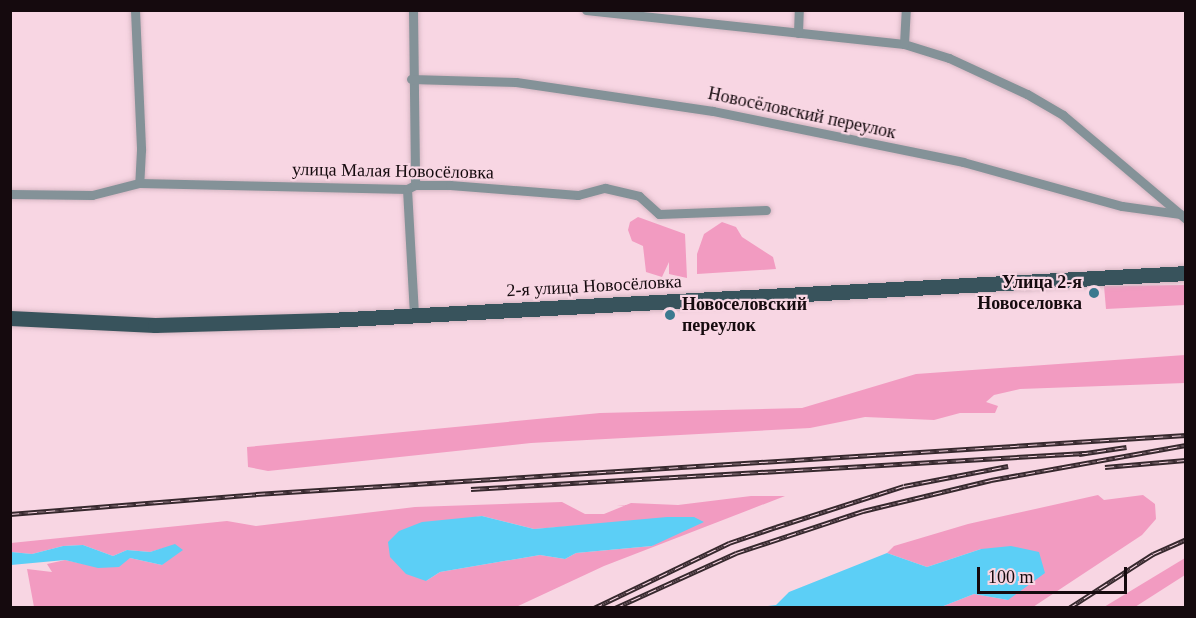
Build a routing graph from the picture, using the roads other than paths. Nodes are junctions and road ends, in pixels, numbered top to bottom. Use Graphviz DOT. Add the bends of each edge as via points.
graph roads {
  1 [pos="135,10"];
  2 [pos="413,10"];
  3 [pos="586,10"];
  4 [pos="799,10"];
  5 [pos="906,10"];
  6 [pos="609,11"];
  7 [pos="798,33"];
  8 [pos="904,44"];
  9 [pos="411,79"];
  10 [pos="139,183"];
  11 [pos="411,187"];
  12 [pos="10,194"];
  13 [pos="766,210"];
  14 [pos="1183,216"];
  15 [pos="1184,274"];
  16 [pos="414,316"];
  17 [pos="10,318"];
  1 -- 10 [label="street"];
  2 -- 9 [label="street"];
  3 -- 6 [label="street"];
  4 -- 7 [label="street"];
  5 -- 8 [label="street"];
  6 -- 7 [label="street"];
  7 -- 8 [label="street"];
  8 -- 14 [label="street" via="990,75 1063,115"];
  9 -- 11 [label="street"];
  9 -- 14 [label="street, Новосёловский переулок" via="516,82 713,111 963,162 1122,206"];
  10 -- 11 [label="street, улица Малая Новосёловка"];
  10 -- 12 [label="street, улица Малая Новосёловка" via="92,195"];
  11 -- 13 [label="street, улица Малая Новосёловка" via="578,195 604,188 639,196 659,214"];
  11 -- 16 [label="street"];
  15 -- 16 [label="main road, 2-я улица Новосёловка"];
  16 -- 17 [label="main road, 2-я улица Новосёловка" via="155,325"];
}
